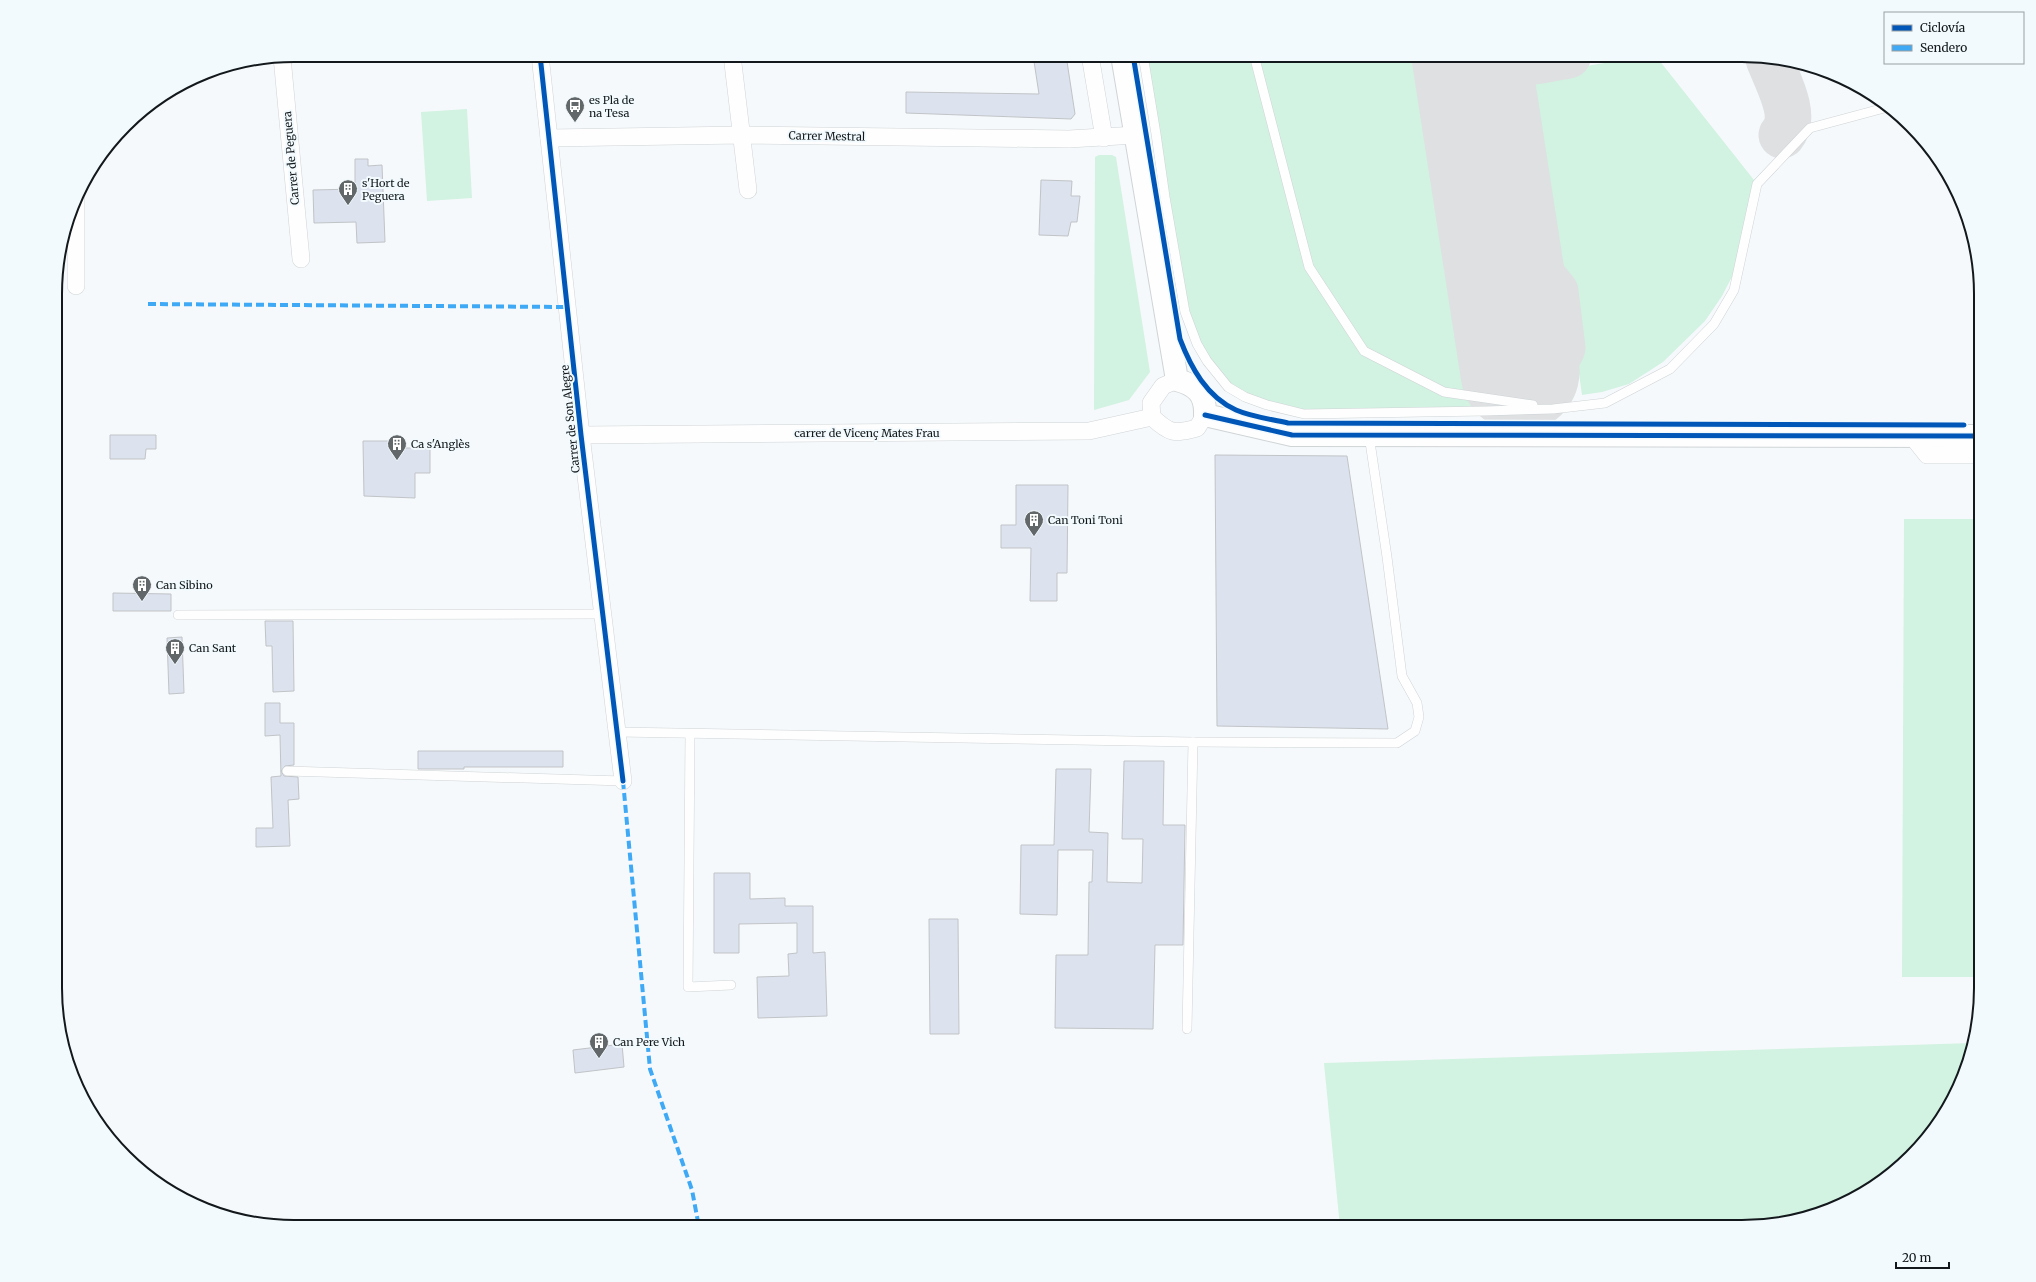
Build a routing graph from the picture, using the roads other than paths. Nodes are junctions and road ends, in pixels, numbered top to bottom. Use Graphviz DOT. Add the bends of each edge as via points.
graph roads {
  1 [pos="282,62"];
  2 [pos="541,62"];
  3 [pos="733,62"];
  4 [pos="1091,62"];
  5 [pos="1123,62"];
  6 [pos="1144,62"];
  7 [pos="1256,62"];
  8 [pos="1881,109"];
  9 [pos="742,135"];
  10 [pos="1136,135"];
  11 [pos="550,138"];
  12 [pos="1104,138"];
  13 [pos="748,190"];
  14 [pos="76,214"];
  15 [pos="301,259"];
  16 [pos="76,286"];
  17 [pos="1177,380"];
  18 [pos="1554,408"];
  19 [pos="1205,415"];
  20 [pos="1152,417"];
  21 [pos="581,435"];
  22 [pos="1369,435"];
  23 [pos="1911,435"];
  24 [pos="1974,436"];
  25 [pos="1974,454"];
  26 [pos="603,614"];
  27 [pos="178,615"];
  28 [pos="618,732"];
  29 [pos="690,734"];
  30 [pos="1193,742"];
  31 [pos="287,771"];
  32 [pos="624,781"];
  33 [pos="731,985"];
  34 [pos="1187,1030"];
  1 -- 15 [label="street, Carrer de Peguera"];
  2 -- 11 [label="street, Carrer de Son Alegre"];
  3 -- 9 [label="street"];
  4 -- 12 [label="street"];
  5 -- 10 [label="street"];
  6 -- 18 [label="lane" via="1186,312 1197,344 1207,362 1228,386 1245,397 1304,414 1400,414"];
  7 -- 18 [label="lane" via="1309,267 1364,351 1444,392"];
  8 -- 18 [label="lane" via="1810,128 1757,184 1734,290 1714,324 1670,369 1605,403"];
  9 -- 11 [label="street, Carrer Mestral"];
  9 -- 12 [label="street, Carrer Mestral"];
  9 -- 13 [label="street"];
  10 -- 12 [label="street, Carrer Mestral"];
  10 -- 17 [label="street"];
  11 -- 21 [label="street, Carrer de Son Alegre"];
  14 -- 16 [label="street"];
  17 -- 19 [label="street" via="1190,383 1200,392 1206,403"];
  17 -- 20 [label="street" via="1163,386 1151,403"];
  19 -- 20 [label="street" via="1198,428 1179,433 1164,428"];
  19 -- 22 [label="street" via="1292,435"];
  20 -- 21 [label="street, carrer de Vicenç Mates Frau" via="1088,431"];
  21 -- 26 [label="street, Carrer de Son Alegre"];
  22 -- 23 [label="street"];
  22 -- 30 [label="lane" via="1388,557 1402,676 1417,703 1419,717 1415,732 1397,743"];
  23 -- 24 [label="street"];
  23 -- 25 [label="street" via="1927,455"];
  26 -- 27 [label="lane"];
  26 -- 28 [label="street, Carrer de Son Alegre"];
  28 -- 29 [label="lane"];
  28 -- 32 [label="street, Carrer de Son Alegre"];
  29 -- 30 [label="lane"];
  29 -- 33 [label="lane" via="688,987"];
  30 -- 34 [label="lane"];
  31 -- 32 [label="lane"];
}
